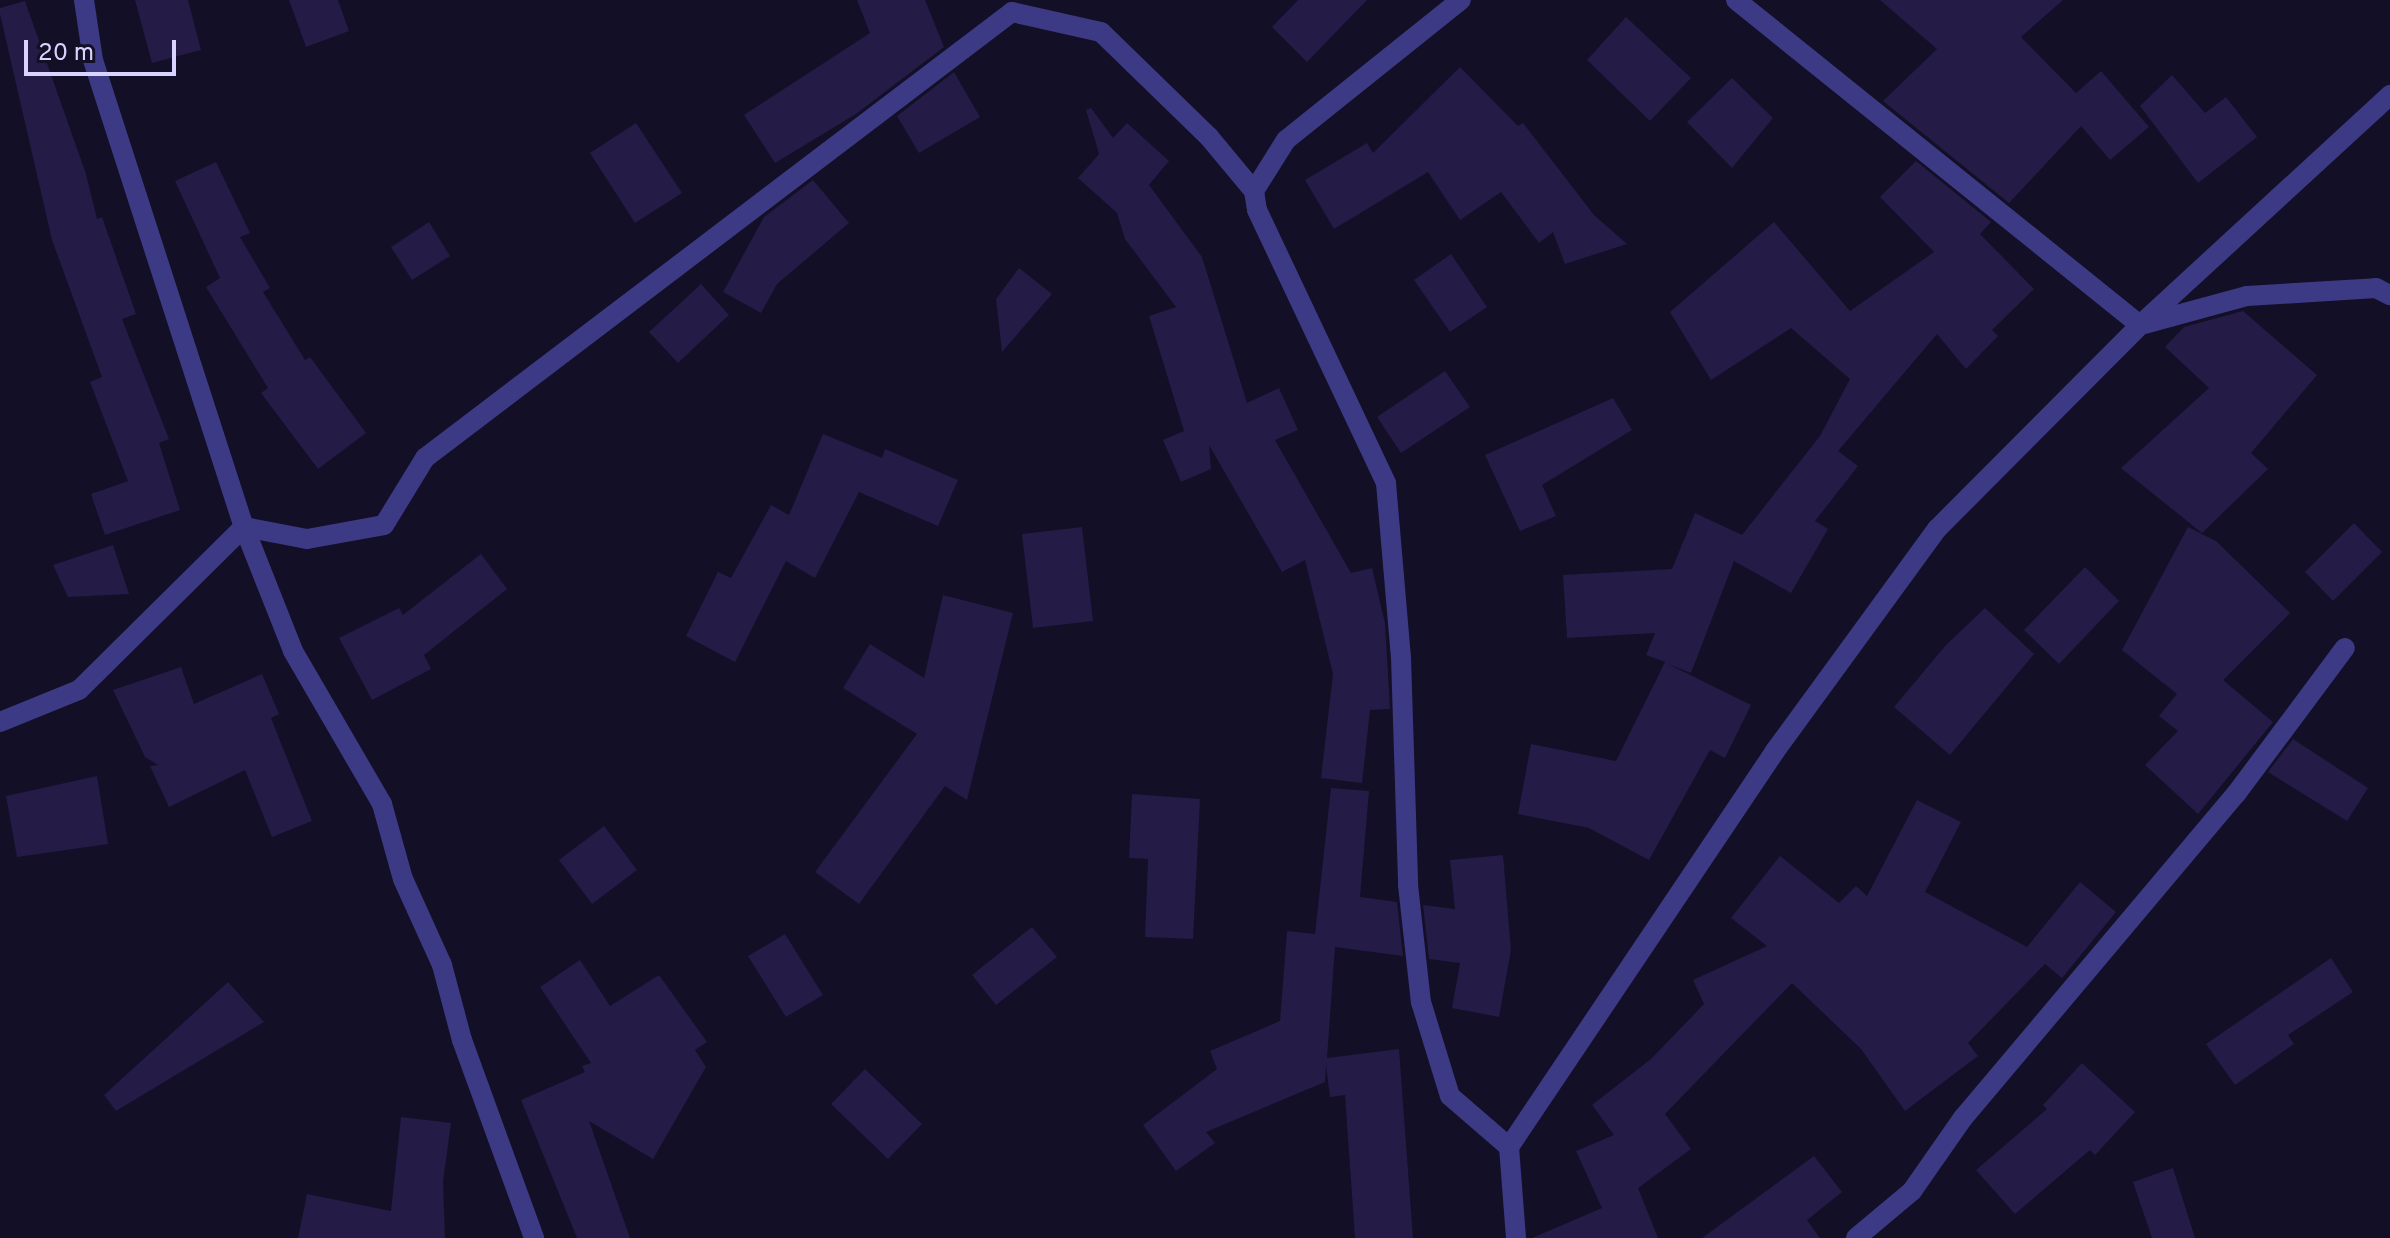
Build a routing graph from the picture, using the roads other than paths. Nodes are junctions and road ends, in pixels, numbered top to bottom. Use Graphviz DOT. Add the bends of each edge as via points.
graph roads {
  1 [pos="84,0"];
  2 [pos="1461,0"];
  3 [pos="1736,0"];
  4 [pos="2390,95"];
  5 [pos="1254,191"];
  6 [pos="2390,295"];
  7 [pos="2140,325"];
  8 [pos="244,527"];
  9 [pos="2345,648"];
  10 [pos="0,722"];
  11 [pos="1509,1147"];
  12 [pos="534,1238"];
  13 [pos="1516,1238"];
  14 [pos="1856,1238"];
  1 -- 8 [label="street" via="93,60"];
  2 -- 5 [label="street" via="1286,140"];
  3 -- 7 [label="street"];
  4 -- 7 [label="street"];
  5 -- 8 [label="street" via="1209,137 1101,32 1012,12 425,458 384,525 307,539"];
  5 -- 11 [label="street" via="1257,210 1386,483 1401,657 1408,885 1421,1002 1450,1096"];
  6 -- 7 [label="street" via="2376,288 2247,296"];
  7 -- 11 [label="street" via="1937,529 1775,751"];
  8 -- 10 [label="street" via="79,690"];
  8 -- 12 [label="street" via="293,651 382,804 403,879 442,965 462,1040"];
  9 -- 14 [label="street" via="2236,794 1963,1118 1912,1191"];
  11 -- 13 [label="street"];
}
